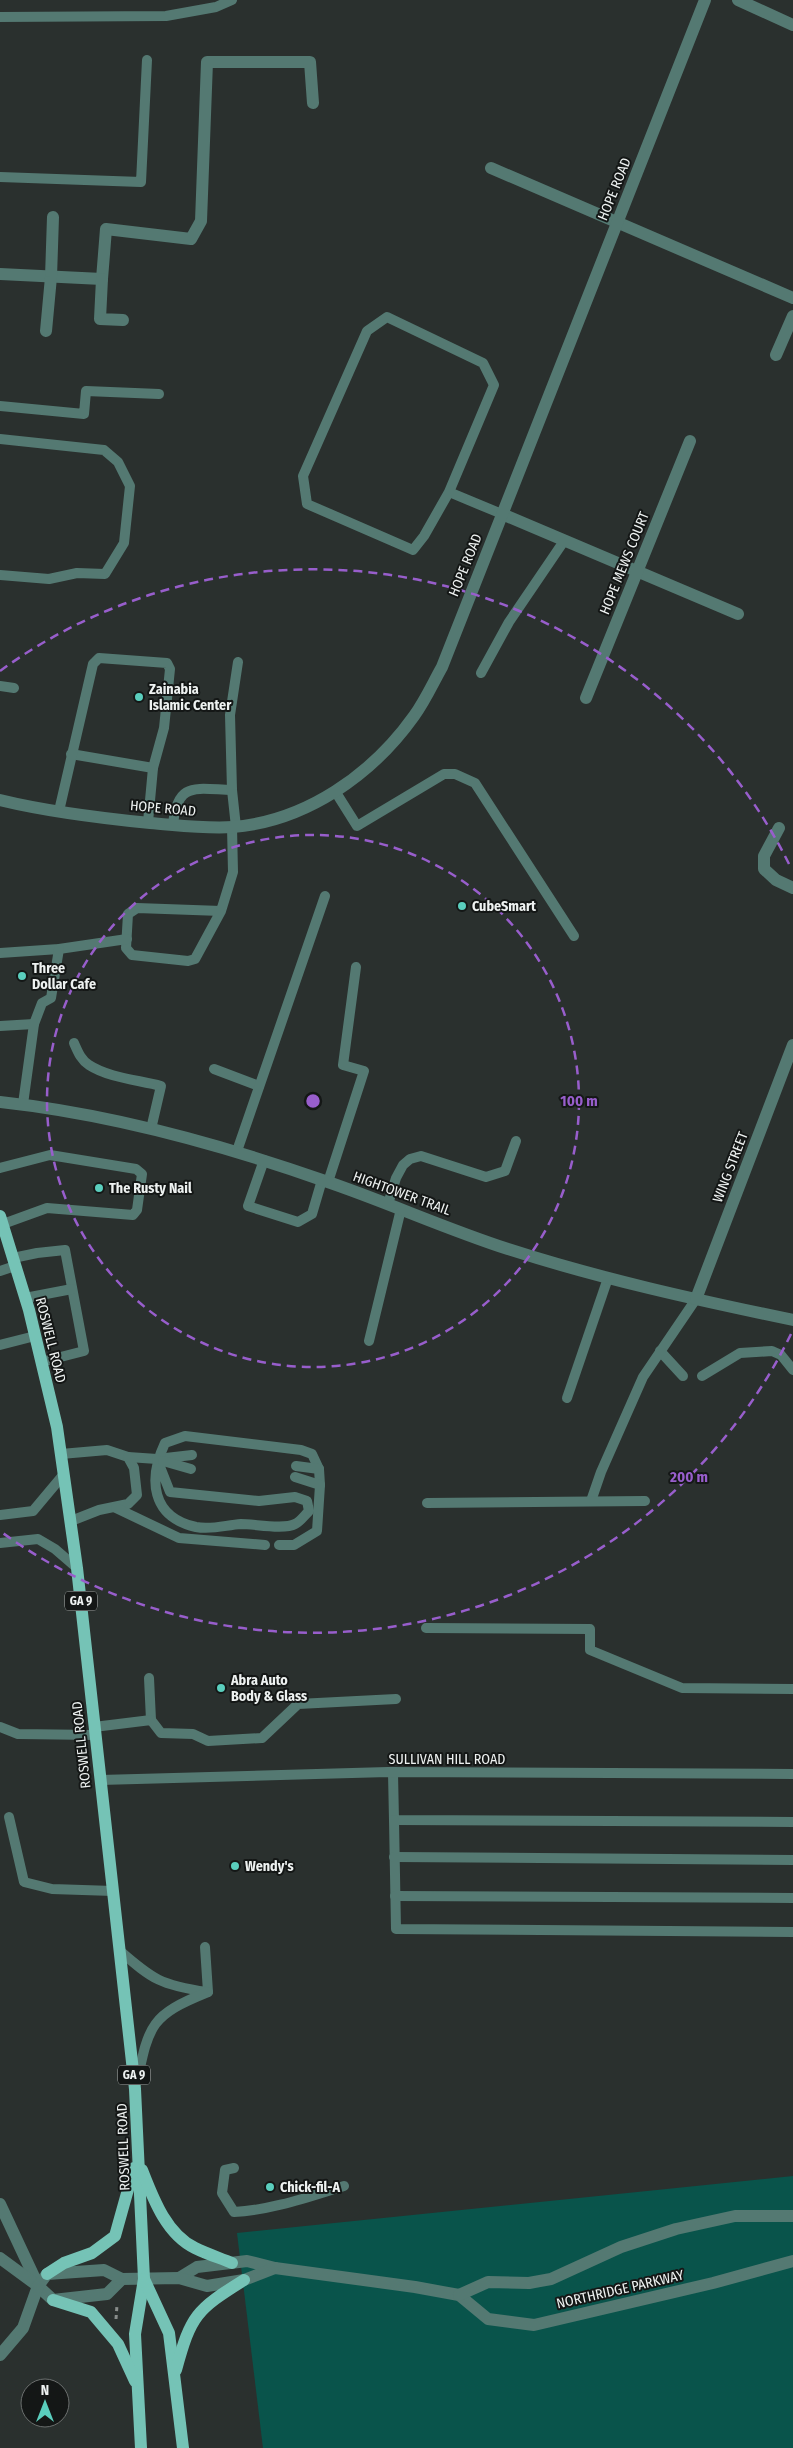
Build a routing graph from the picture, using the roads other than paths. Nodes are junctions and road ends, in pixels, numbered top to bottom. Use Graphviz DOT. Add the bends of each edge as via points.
graph roads {
  1 [pos="232,0"];
  2 [pos="705,0"];
  3 [pos="738,0"];
  4 [pos="0,17"];
  5 [pos="793,26"];
  6 [pos="147,60"];
  7 [pos="313,102"];
  8 [pos="491,168"];
  9 [pos="0,177"];
  10 [pos="53,217"];
  11 [pos="618,221"];
  12 [pos="0,274"];
  13 [pos="51,277"];
  14 [pos="102,279"];
  15 [pos="793,298"];
  16 [pos="793,316"];
  17 [pos="123,320"];
  18 [pos="46,331"];
  19 [pos="776,355"];
  20 [pos="159,394"];
  21 [pos="0,406"];
  22 [pos="0,439"];
  23 [pos="690,441"];
  24 [pos="449,492"];
  25 [pos="502,514"];
  26 [pos="564,541"];
  27 [pos="637,572"];
  28 [pos="0,575"];
  29 [pos="738,614"];
  30 [pos="238,662"];
  31 [pos="481,673"];
  32 [pos="0,686"];
  33 [pos="14,688"];
  34 [pos="586,698"];
  35 [pos="72,754"];
  36 [pos="153,768"];
  37 [pos="232,790"];
  38 [pos="335,792"];
  39 [pos="0,800"];
  40 [pos="59,811"];
  41 [pos="148,822"];
  42 [pos="173,825"];
  43 [pos="234,827"];
  44 [pos="779,828"];
  45 [pos="793,888"];
  46 [pos="325,896"];
  47 [pos="220,911"];
  48 [pos="574,936"];
  49 [pos="126,944"];
  50 [pos="59,949"];
  51 [pos="0,953"];
  52 [pos="356,966"];
  53 [pos="34,1024"];
  54 [pos="0,1026"];
  55 [pos="74,1043"];
  56 [pos="793,1045"];
  57 [pos="214,1069"];
  58 [pos="259,1086"];
  59 [pos="0,1102"];
  60 [pos="23,1104"];
  61 [pos="151,1129"];
  62 [pos="516,1141"];
  63 [pos="237,1151"];
  64 [pos="264,1160"];
  65 [pos="0,1168"];
  66 [pos="325,1181"];
  67 [pos="388,1204"];
  68 [pos="401,1209"];
  69 [pos="1,1222"];
  70 [pos="14,1262"];
  71 [pos="0,1271"];
  72 [pos="608,1278"];
  73 [pos="72,1289"];
  74 [pos="25,1298"];
  75 [pos="696,1299"];
  76 [pos="793,1320"];
  77 [pos="35,1336"];
  78 [pos="369,1341"];
  79 [pos="0,1345"];
  80 [pos="660,1351"];
  81 [pos="41,1362"];
  82 [pos="793,1370"];
  83 [pos="683,1376"];
  84 [pos="702,1376"];
  85 [pos="567,1398"];
  86 [pos="61,1454"];
  87 [pos="192,1455"];
  88 [pos="128,1457"];
  89 [pos="157,1459"];
  90 [pos="296,1466"];
  91 [pos="191,1468"];
  92 [pos="319,1470"];
  93 [pos="64,1474"];
  94 [pos="295,1477"];
  95 [pos="320,1485"];
  96 [pos="592,1501"];
  97 [pos="645,1501"];
  98 [pos="427,1503"];
  99 [pos="116,1508"];
  100 [pos="313,1511"];
  101 [pos="0,1515"];
  102 [pos="71,1521"];
  103 [pos="0,1543"];
  104 [pos="265,1545"];
  105 [pos="279,1545"];
  106 [pos="77,1568"];
  107 [pos="426,1628"];
  108 [pos="149,1678"];
  109 [pos="793,1689"];
  110 [pos="396,1699"];
  111 [pos="151,1720"];
  112 [pos="0,1727"];
  113 [pos="95,1731"];
  114 [pos="393,1773"];
  115 [pos="793,1774"];
  116 [pos="100,1780"];
  117 [pos="9,1817"];
  118 [pos="394,1820"];
  119 [pos="793,1822"];
  120 [pos="394,1858"];
  121 [pos="793,1860"];
  122 [pos="112,1891"];
  123 [pos="395,1896"];
  124 [pos="793,1898"];
  125 [pos="793,1932"];
  126 [pos="205,1947"];
  127 [pos="119,1950"];
  128 [pos="208,1992"];
  129 [pos="135,2089"];
  130 [pos="137,2158"];
  131 [pos="234,2168"];
  132 [pos="344,2186"];
  133 [pos="0,2204"];
  134 [pos="793,2216"];
  135 [pos="0,2258"];
  136 [pos="793,2261"];
  137 [pos="232,2263"];
  138 [pos="275,2268"];
  139 [pos="47,2274"];
  140 [pos="179,2278"];
  141 [pos="122,2279"];
  142 [pos="144,2279"];
  143 [pos="244,2280"];
  144 [pos="38,2286"];
  145 [pos="459,2295"];
  146 [pos="53,2300"];
  147 [pos="0,2355"];
  148 [pos="174,2377"];
  149 [pos="138,2387"];
  150 [pos="141,2448"];
  151 [pos="183,2448"];
  1 -- 4 [label="lane" via="216,8 166,16"];
  2 -- 11 [label="street, HOPE ROAD"];
  3 -- 5 [label="street"];
  6 -- 9 [label="lane" via="141,182"];
  7 -- 14 [label="street" via="310,62 206,62 201,221 191,239 106,229"];
  8 -- 11 [label="street"];
  10 -- 13 [label="street"];
  11 -- 15 [label="street"];
  11 -- 25 [label="street, HOPE ROAD"];
  12 -- 13 [label="street"];
  13 -- 14 [label="street"];
  13 -- 18 [label="street"];
  14 -- 17 [label="street" via="100,319"];
  16 -- 19 [label="street"];
  20 -- 21 [label="lane" via="86,391 84,414"];
  22 -- 28 [label="lane" via="104,450 118,462 130,486 124,542 105,574 77,573 49,579"];
  23 -- 27 [label="street, HOPE MEWS COURT"];
  24 -- 24 [label="lane" via="494,384 484,363 387,317 367,330 303,476 307,504 413,550"];
  24 -- 25 [label="lane"];
  25 -- 26 [label="street"];
  25 -- 38 [label="street, HOPE ROAD" via="442,666 415,715 384,752"];
  26 -- 27 [label="street"];
  26 -- 31 [label="lane" via="509,622"];
  27 -- 29 [label="street"];
  27 -- 34 [label="street, HOPE MEWS COURT"];
  30 -- 37 [label="lane" via="230,715"];
  32 -- 33 [label="lane"];
  35 -- 36 [label="lane"];
  35 -- 36 [label="lane" via="93,664 99,658 167,663 170,669 164,728"];
  35 -- 40 [label="lane"];
  36 -- 41 [label="lane"];
  37 -- 42 [label="lane" via="192,789 179,796 174,806"];
  37 -- 43 [label="lane"];
  38 -- 43 [label="street, HOPE ROAD" via="298,812 267,822"];
  38 -- 48 [label="lane" via="357,826 444,774 455,774 475,783"];
  39 -- 40 [label="street, HOPE ROAD"];
  40 -- 41 [label="street, HOPE ROAD"];
  41 -- 42 [label="street, HOPE ROAD"];
  42 -- 43 [label="street, HOPE ROAD"];
  43 -- 47 [label="lane" via="233,872"];
  44 -- 45 [label="street" via="764,856 764,869 776,880"];
  46 -- 58 [label="lane"];
  47 -- 49 [label="lane" via="137,908 128,914"];
  47 -- 49 [label="lane" via="195,959 132,955"];
  49 -- 50 [label="lane"];
  50 -- 51 [label="lane"];
  50 -- 53 [label="lane" via="51,998 42,1003"];
  52 -- 66 [label="lane" via="343,1065 364,1070"];
  53 -- 54 [label="lane"];
  53 -- 60 [label="lane"];
  55 -- 61 [label="lane" via="89,1066 161,1086"];
  56 -- 75 [label="street, WING STREET"];
  57 -- 58 [label="lane"];
  58 -- 63 [label="lane"];
  59 -- 60 [label="street, HIGHTOWER TRAIL"];
  60 -- 61 [label="street, HIGHTOWER TRAIL"];
  61 -- 63 [label="street, HIGHTOWER TRAIL"];
  62 -- 67 [label="lane" via="505,1171 494,1176 421,1156 410,1159 396,1178"];
  63 -- 64 [label="street, HIGHTOWER TRAIL"];
  64 -- 66 [label="street, HIGHTOWER TRAIL"];
  64 -- 66 [label="lane" via="248,1206 298,1222 312,1214"];
  65 -- 69 [label="lane" via="50,1155 136,1168 142,1174 134,1215 47,1208"];
  66 -- 67 [label="street, HIGHTOWER TRAIL"];
  67 -- 68 [label="street, HIGHTOWER TRAIL"];
  68 -- 72 [label="street, HIGHTOWER TRAIL" via="506,1248"];
  68 -- 78 [label="lane"];
  69 -- 70 [label="main road, ROSWELL ROAD / GA 9"];
  70 -- 71 [label="lane"];
  70 -- 73 [label="lane" via="65,1250"];
  70 -- 74 [label="main road, ROSWELL ROAD / GA 9"];
  72 -- 75 [label="street, HIGHTOWER TRAIL"];
  72 -- 85 [label="lane"];
  73 -- 74 [label="lane"];
  73 -- 81 [label="lane" via="84,1351"];
  74 -- 77 [label="main road, ROSWELL ROAD / GA 9"];
  75 -- 76 [label="street, HIGHTOWER TRAIL"];
  75 -- 80 [label="lane"];
  77 -- 79 [label="lane"];
  77 -- 81 [label="main road, ROSWELL ROAD / GA 9"];
  80 -- 83 [label="lane"];
  80 -- 96 [label="lane" via="643,1377 601,1472"];
  81 -- 86 [label="main road, ROSWELL ROAD / GA 9"];
  82 -- 84 [label="lane" via="781,1355 772,1351 740,1353"];
  86 -- 88 [label="lane" via="107,1450"];
  86 -- 93 [label="main road, ROSWELL ROAD / GA 9"];
  87 -- 89 [label="lane"];
  88 -- 89 [label="lane"];
  88 -- 99 [label="lane" via="134,1468 137,1494 128,1504"];
  89 -- 91 [label="lane"];
  89 -- 92 [label="lane" via="165,1443 185,1436 301,1450 312,1454"];
  89 -- 100 [label="lane" via="170,1492 259,1501 295,1497 307,1501"];
  89 -- 100 [label="lane" via="158,1499 164,1512 183,1523 221,1528 235,1525 282,1526 295,1524"];
  90 -- 92 [label="lane"];
  92 -- 95 [label="lane"];
  93 -- 101 [label="lane" via="33,1511"];
  93 -- 102 [label="main road, ROSWELL ROAD / GA 9"];
  94 -- 95 [label="lane"];
  95 -- 100 [label="lane"];
  96 -- 97 [label="lane"];
  96 -- 98 [label="lane"];
  99 -- 102 [label="lane" via="99,1510"];
  99 -- 104 [label="lane" via="179,1538"];
  100 -- 105 [label="lane" via="318,1532 294,1545"];
  102 -- 106 [label="main road, ROSWELL ROAD / GA 9"];
  103 -- 106 [label="lane" via="38,1539 56,1549"];
  106 -- 113 [label="main road, ROSWELL ROAD / GA 9"];
  107 -- 109 [label="lane" via="590,1629 590,1650 682,1688"];
  108 -- 111 [label="lane"];
  110 -- 111 [label="lane" via="298,1704 262,1738 208,1740 194,1734 161,1733"];
  111 -- 113 [label="lane"];
  112 -- 113 [label="lane" via="18,1734"];
  113 -- 116 [label="main road, ROSWELL ROAD / GA 9"];
  114 -- 115 [label="lane, SULLIVAN HILL ROAD"];
  114 -- 116 [label="lane, SULLIVAN HILL ROAD"];
  114 -- 118 [label="lane"];
  116 -- 122 [label="main road, ROSWELL ROAD / GA 9"];
  117 -- 122 [label="lane" via="24,1882 52,1889"];
  118 -- 119 [label="lane"];
  118 -- 120 [label="lane"];
  120 -- 121 [label="lane"];
  120 -- 123 [label="lane"];
  122 -- 127 [label="main road, ROSWELL ROAD / GA 9"];
  123 -- 124 [label="lane"];
  123 -- 125 [label="lane" via="396,1929"];
  126 -- 128 [label="lane"];
  127 -- 128 [label="lane" via="160,1982"];
  127 -- 129 [label="main road, ROSWELL ROAD / GA 9"];
  128 -- 129 [label="lane" via="163,2013 146,2038"];
  129 -- 130 [label="main road, ROSWELL ROAD / GA 9"];
  130 -- 137 [label="main road" via="155,2203 176,2234 194,2248"];
  130 -- 139 [label="main road" via="115,2236 92,2253 64,2263"];
  130 -- 142 [label="main road, ROSWELL ROAD / GA 9"];
  131 -- 132 [label="lane" via="225,2170 222,2193 234,2212 285,2204"];
  133 -- 144 [label="street"];
  134 -- 145 [label="street, NORTHRIDGE PARKWAY" via="735,2216 676,2229 622,2247 551,2279 530,2283 488,2282"];
  135 -- 144 [label="street"];
  136 -- 145 [label="street, NORTHRIDGE PARKWAY" via="534,2325 488,2319"];
  137 -- 138 [label="street, NORTHRIDGE PARKWAY" via="247,2260"];
  137 -- 140 [label="street, NORTHRIDGE PARKWAY" via="197,2267"];
  138 -- 143 [label="street, NORTHRIDGE PARKWAY"];
  138 -- 145 [label="street, NORTHRIDGE PARKWAY"];
  139 -- 141 [label="street" via="104,2270"];
  139 -- 144 [label="street"];
  140 -- 142 [label="street, NORTHRIDGE PARKWAY"];
  140 -- 143 [label="street, NORTHRIDGE PARKWAY" via="207,2286"];
  141 -- 142 [label="street, NORTHRIDGE PARKWAY"];
  141 -- 146 [label="street" via="107,2294"];
  142 -- 148 [label="main road, ROSWELL ROAD / GA 9" via="169,2334"];
  142 -- 149 [label="main road, ROSWELL ROAD / GA 9" via="135,2334"];
  143 -- 148 [label="main road" via="198,2312 187,2333"];
  144 -- 146 [label="street"];
  144 -- 147 [label="street" via="23,2328"];
  146 -- 149 [label="main road" via="91,2312 118,2344"];
  148 -- 151 [label="main road, ROSWELL ROAD / GA 9"];
  149 -- 150 [label="main road, ROSWELL ROAD / GA 9"];
}
